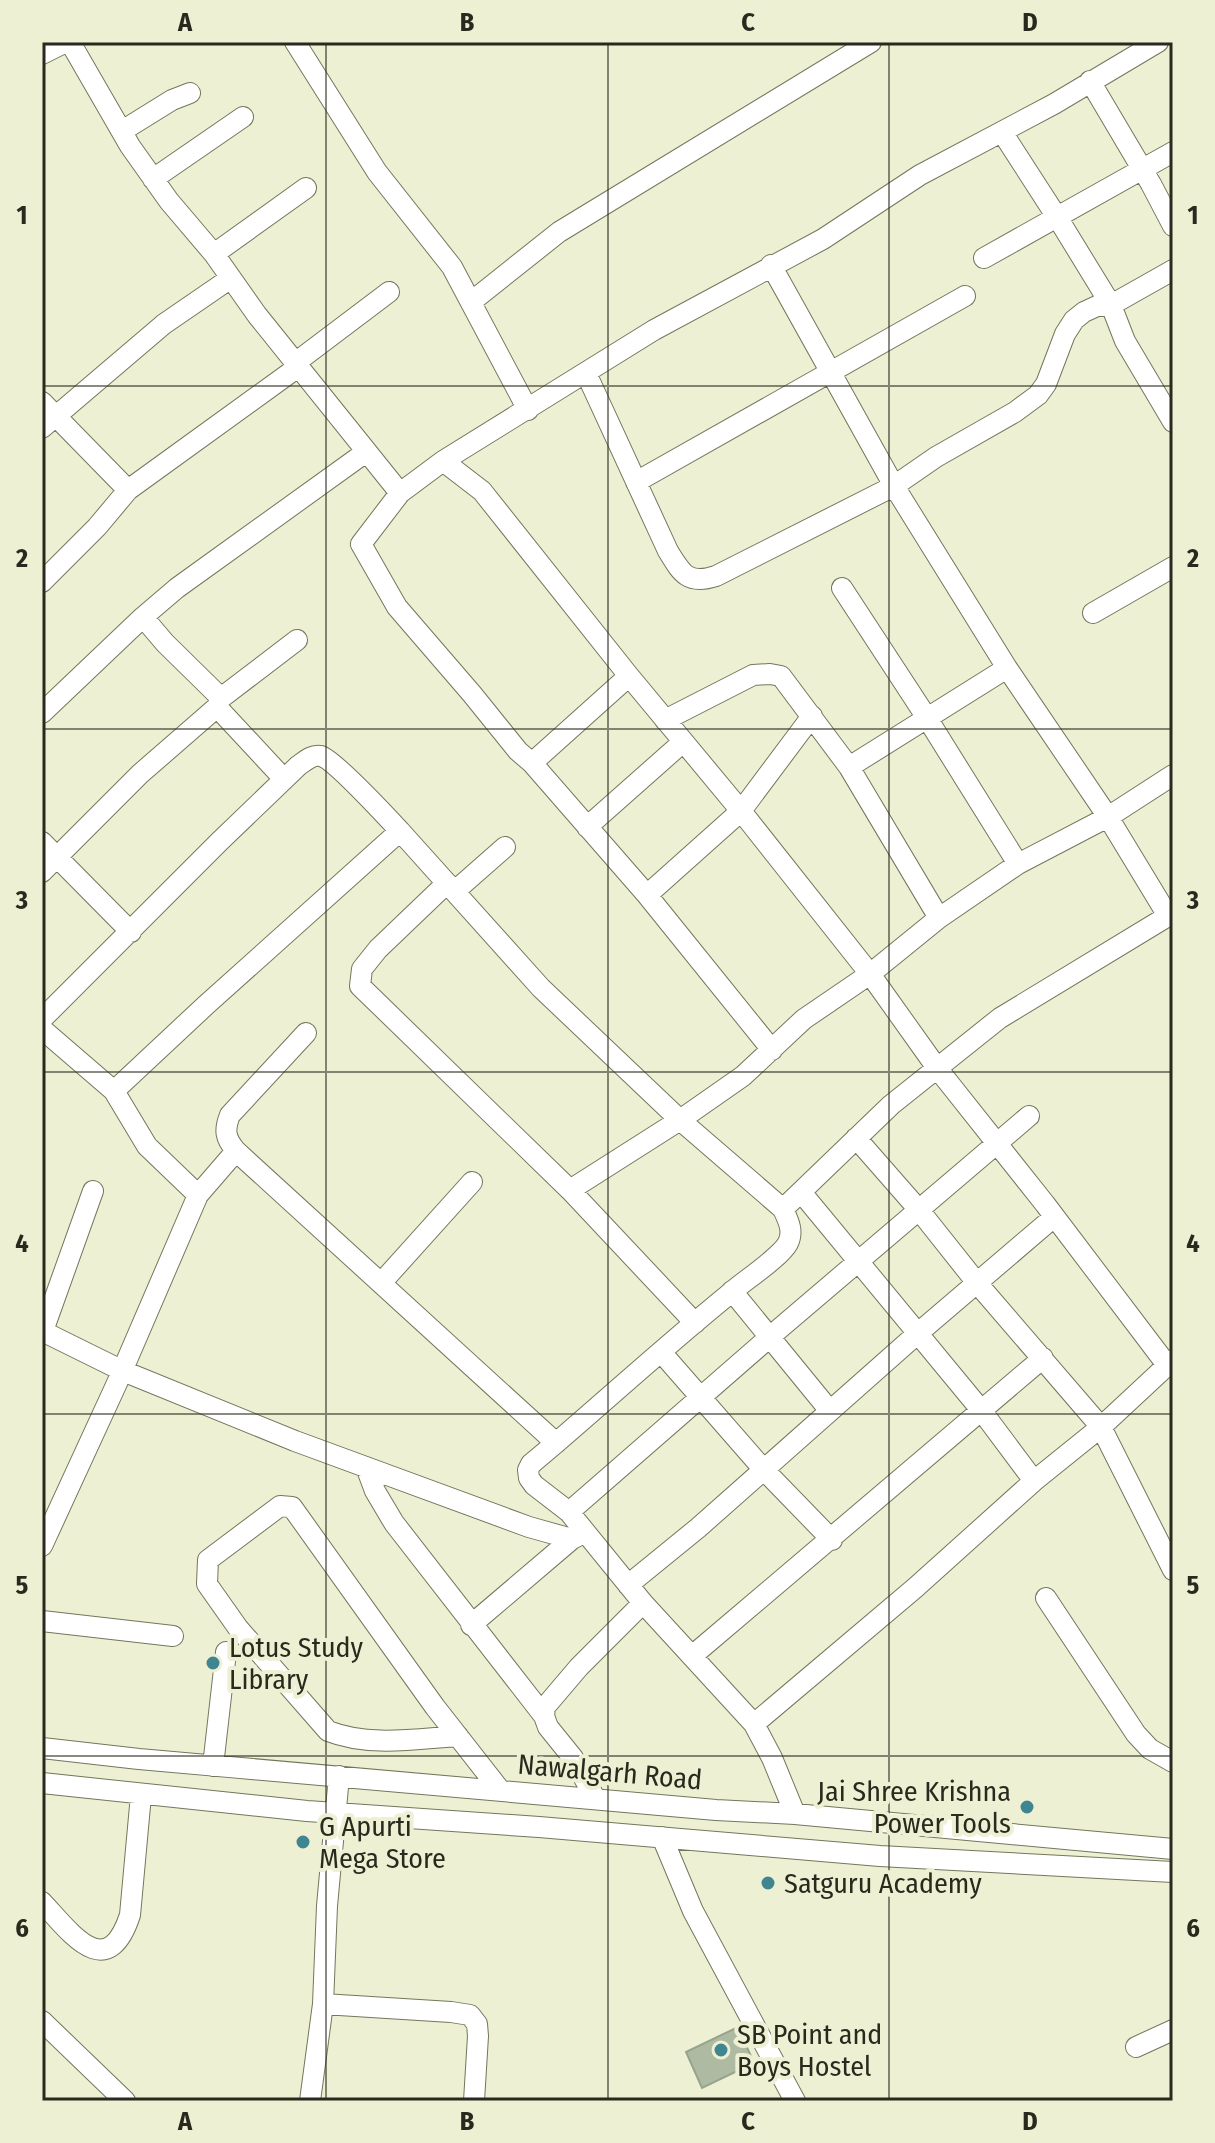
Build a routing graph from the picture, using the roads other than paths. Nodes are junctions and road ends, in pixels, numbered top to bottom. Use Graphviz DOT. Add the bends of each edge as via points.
graph roads {
  1 [pos="68,42"];
  2 [pos="295,42"];
  3 [pos="871,42"];
  4 [pos="1158,42"];
  5 [pos="42,54"];
  6 [pos="1090,81"];
  7 [pos="190,93"];
  8 [pos="243,117"];
  9 [pos="122,131"];
  10 [pos="1002,132"];
  11 [pos="1173,152"];
  12 [pos="1142,168"];
  13 [pos="153,179"];
  14 [pos="306,188"];
  15 [pos="1058,217"];
  16 [pos="1173,226"];
  17 [pos="214,254"];
  18 [pos="984,258"];
  19 [pos="771,265"];
  20 [pos="1173,270"];
  21 [pos="231,278"];
  22 [pos="389,292"];
  23 [pos="965,296"];
  24 [pos="471,302"];
  25 [pos="1111,305"];
  26 [pos="296,365"];
  27 [pos="586,373"];
  28 [pos="830,374"];
  29 [pos="528,410"];
  30 [pos="46,415"];
  31 [pos="1173,422"];
  32 [pos="366,452"];
  33 [pos="443,461"];
  34 [pos="636,482"];
  35 [pos="894,486"];
  36 [pos="128,490"];
  37 [pos="400,493"];
  38 [pos="1173,567"];
  39 [pos="42,582"];
  40 [pos="842,588"];
  41 [pos="1093,613"];
  42 [pos="143,617"];
  43 [pos="297,640"];
  44 [pos="1007,668"];
  45 [pos="629,676"];
  46 [pos="219,702"];
  47 [pos="42,713"];
  48 [pos="812,716"];
  49 [pos="927,718"];
  50 [pos="665,720"];
  51 [pos="683,742"];
  52 [pos="532,763"];
  53 [pos="849,767"];
  54 [pos="1173,775"];
  55 [pos="284,779"];
  56 [pos="741,811"];
  57 [pos="1108,817"];
  58 [pos="587,827"];
  59 [pos="400,831"];
  60 [pos="42,842"];
  61 [pos="505,847"];
  62 [pos="58,857"];
  63 [pos="1018,864"];
  64 [pos="42,872"];
  65 [pos="451,887"];
  66 [pos="647,895"];
  67 [pos="1171,914"];
  68 [pos="939,918"];
  69 [pos="131,932"];
  70 [pos="870,974"];
  71 [pos="42,1019"];
  72 [pos="42,1029"];
  73 [pos="306,1033"];
  74 [pos="772,1050"];
  75 [pos="937,1068"];
  76 [pos="114,1091"];
  77 [pos="1029,1116"];
  78 [pos="680,1120"];
  79 [pos="856,1138"];
  80 [pos="997,1144"];
  81 [pos="236,1151"];
  82 [pos="472,1182"];
  83 [pos="570,1190"];
  84 [pos="93,1191"];
  85 [pos="801,1192"];
  86 [pos="198,1195"];
  87 [pos="783,1209"];
  88 [pos="919,1210"];
  89 [pos="1054,1217"];
  90 [pos="859,1262"];
  91 [pos="382,1282"];
  92 [pos="977,1283"];
  93 [pos="732,1291"];
  94 [pos="695,1323"];
  95 [pos="42,1331"];
  96 [pos="917,1334"];
  97 [pos="770,1337"];
  98 [pos="661,1352"];
  99 [pos="1043,1358"];
  100 [pos="1170,1363"];
  101 [pos="123,1371"];
  102 [pos="700,1398"];
  103 [pos="981,1410"];
  104 [pos="830,1411"];
  105 [pos="1101,1427"];
  106 [pos="556,1443"];
  107 [pos="366,1467"];
  108 [pos="764,1470"];
  109 [pos="1034,1481"];
  110 [pos="569,1512"];
  111 [pos="578,1535"];
  112 [pos="832,1540"];
  113 [pos="42,1546"];
  114 [pos="1173,1570"];
  115 [pos="628,1585"];
  116 [pos="1046,1598"];
  117 [pos="643,1603"];
  118 [pos="42,1621"];
  119 [pos="471,1625"];
  120 [pos="173,1636"];
  121 [pos="226,1652"];
  122 [pos="692,1656"];
  123 [pos="544,1716"];
  124 [pos="754,1724"];
  125 [pos="458,1736"];
  126 [pos="42,1748"];
  127 [pos="1173,1762"];
  128 [pos="213,1766"];
  129 [pos="339,1776"];
  130 [pos="42,1783"];
  131 [pos="500,1790"];
  132 [pos="141,1795"];
  133 [pos="595,1798"];
  134 [pos="337,1813"];
  135 [pos="795,1814"];
  136 [pos="662,1837"];
  137 [pos="1173,1849"];
  138 [pos="1173,1872"];
  139 [pos="42,1902"];
  140 [pos="323,2004"];
  141 [pos="43,2024"];
  142 [pos="1173,2030"];
  143 [pos="1136,2047"];
  144 [pos="121,2100"];
  145 [pos="310,2101"];
  146 [pos="474,2101"];
  147 [pos="795,2101"];
  1 -- 5 [label="street"];
  1 -- 9 [label="street"];
  2 -- 24 [label="street" via="377,172 452,267"];
  3 -- 24 [label="street" via="559,232"];
  4 -- 6 [label="street"];
  6 -- 10 [label="street"];
  6 -- 12 [label="street"];
  7 -- 9 [label="street"];
  8 -- 13 [label="street"];
  9 -- 13 [label="street"];
  10 -- 15 [label="street"];
  10 -- 19 [label="street"];
  11 -- 12 [label="street"];
  12 -- 15 [label="street"];
  12 -- 16 [label="street"];
  13 -- 17 [label="street"];
  14 -- 17 [label="street"];
  15 -- 18 [label="street"];
  15 -- 25 [label="street"];
  17 -- 21 [label="street"];
  19 -- 27 [label="street"];
  19 -- 28 [label="street"];
  20 -- 25 [label="street"];
  21 -- 26 [label="street"];
  21 -- 30 [label="street"];
  22 -- 26 [label="street"];
  23 -- 28 [label="street"];
  24 -- 29 [label="street"];
  25 -- 31 [label="street" via="1125,341"];
  25 -- 35 [label="street" via="1097,306 1074,320 1038,395"];
  26 -- 32 [label="street"];
  26 -- 36 [label="street"];
  27 -- 29 [label="street"];
  27 -- 34 [label="street"];
  28 -- 34 [label="street"];
  28 -- 35 [label="street"];
  29 -- 33 [label="street"];
  30 -- 36 [label="street"];
  32 -- 37 [label="street"];
  32 -- 42 [label="street"];
  33 -- 37 [label="street"];
  33 -- 45 [label="street" via="482,491"];
  34 -- 35 [label="street" via="677,565 700,581"];
  35 -- 44 [label="street"];
  36 -- 39 [label="street"];
  37 -- 52 [label="street" via="361,544 397,607"];
  38 -- 41 [label="street"];
  40 -- 49 [label="street"];
  42 -- 46 [label="street"];
  42 -- 47 [label="street"];
  43 -- 46 [label="street"];
  44 -- 49 [label="street"];
  44 -- 57 [label="street"];
  45 -- 50 [label="street"];
  45 -- 52 [label="street"];
  46 -- 55 [label="street"];
  46 -- 62 [label="street"];
  48 -- 50 [label="street" via="781,676 770,674 753,675"];
  48 -- 53 [label="street"];
  48 -- 56 [label="street"];
  49 -- 53 [label="street"];
  49 -- 63 [label="street"];
  50 -- 51 [label="street"];
  51 -- 56 [label="street"];
  51 -- 58 [label="street"];
  52 -- 58 [label="street"];
  53 -- 68 [label="street"];
  54 -- 57 [label="street"];
  55 -- 59 [label="street" via="311,756 320,756"];
  55 -- 69 [label="street"];
  56 -- 66 [label="street"];
  56 -- 70 [label="street"];
  57 -- 63 [label="street"];
  57 -- 67 [label="street"];
  58 -- 66 [label="street"];
  59 -- 65 [label="street"];
  59 -- 76 [label="street"];
  60 -- 62 [label="street"];
  61 -- 65 [label="street"];
  62 -- 64 [label="street"];
  62 -- 69 [label="street"];
  63 -- 68 [label="street"];
  65 -- 78 [label="street" via="541,988"];
  65 -- 83 [label="street" via="378,949 362,969 360,986"];
  66 -- 74 [label="street"];
  67 -- 75 [label="street" via="1000,1018"];
  68 -- 70 [label="street"];
  69 -- 71 [label="street"];
  70 -- 74 [label="street" via="804,1019"];
  70 -- 75 [label="street"];
  72 -- 76 [label="street"];
  73 -- 81 [label="street" via="230,1115 225,1127"];
  74 -- 78 [label="street"];
  75 -- 79 [label="street"];
  75 -- 80 [label="street"];
  76 -- 86 [label="street" via="147,1146"];
  77 -- 80 [label="street"];
  78 -- 83 [label="street"];
  78 -- 87 [label="street"];
  79 -- 85 [label="street"];
  79 -- 88 [label="street"];
  80 -- 88 [label="street"];
  80 -- 89 [label="street"];
  81 -- 86 [label="street"];
  81 -- 91 [label="street"];
  82 -- 91 [label="street"];
  83 -- 94 [label="street"];
  84 -- 95 [label="street"];
  85 -- 87 [label="street"];
  85 -- 90 [label="street"];
  86 -- 101 [label="street"];
  87 -- 93 [label="street" via="790,1222 788,1245"];
  88 -- 90 [label="street"];
  88 -- 92 [label="street"];
  89 -- 92 [label="street"];
  89 -- 100 [label="street"];
  90 -- 96 [label="street"];
  90 -- 97 [label="street"];
  91 -- 106 [label="street"];
  92 -- 96 [label="street"];
  92 -- 99 [label="street"];
  93 -- 94 [label="street"];
  93 -- 97 [label="street"];
  94 -- 98 [label="street"];
  95 -- 101 [label="street"];
  96 -- 103 [label="street"];
  96 -- 104 [label="street"];
  97 -- 102 [label="street"];
  97 -- 104 [label="street"];
  98 -- 102 [label="street"];
  98 -- 106 [label="street"];
  99 -- 103 [label="street"];
  99 -- 105 [label="street"];
  100 -- 105 [label="street"];
  101 -- 107 [label="street"];
  101 -- 113 [label="street"];
  102 -- 108 [label="street"];
  102 -- 110 [label="street"];
  103 -- 109 [label="street"];
  103 -- 112 [label="street"];
  104 -- 108 [label="street"];
  105 -- 109 [label="street"];
  105 -- 114 [label="street"];
  106 -- 110 [label="street" via="531,1464 529,1478"];
  107 -- 111 [label="street" via="529,1527"];
  107 -- 119 [label="street" via="394,1523"];
  108 -- 112 [label="street"];
  108 -- 115 [label="street"];
  109 -- 124 [label="street"];
  110 -- 111 [label="street"];
  111 -- 115 [label="street"];
  111 -- 119 [label="street"];
  112 -- 122 [label="street"];
  115 -- 117 [label="street"];
  116 -- 127 [label="street" via="1136,1734"];
  117 -- 122 [label="street"];
  117 -- 123 [label="street" via="550,1699"];
  118 -- 120 [label="street"];
  119 -- 123 [label="street"];
  121 -- 128 [label="street"];
  122 -- 124 [label="street"];
  123 -- 133 [label="street"];
  124 -- 135 [label="street"];
  125 -- 125 [label="street" via="292,1507 280,1506 208,1560 207,1584 238,1628 328,1731 371,1741"];
  125 -- 131 [label="street"];
  126 -- 128 [label="street, Nawalgarh Road"];
  128 -- 129 [label="street, Nawalgarh Road"];
  129 -- 131 [label="street, Nawalgarh Road"];
  129 -- 134 [label="street"];
  130 -- 132 [label="street"];
  131 -- 133 [label="street, Nawalgarh Road"];
  132 -- 134 [label="street"];
  132 -- 139 [label="street" via="130,1915 116,1942 95,1951"];
  133 -- 135 [label="street, Nawalgarh Road"];
  134 -- 136 [label="street"];
  134 -- 140 [label="street"];
  135 -- 137 [label="street, Nawalgarh Road"];
  136 -- 138 [label="street" via="880,1856"];
  136 -- 147 [label="street" via="693,1911"];
  140 -- 145 [label="street"];
  140 -- 146 [label="street" via="470,2015 478,2036"];
  141 -- 144 [label="street"];
  142 -- 143 [label="street"];
}
